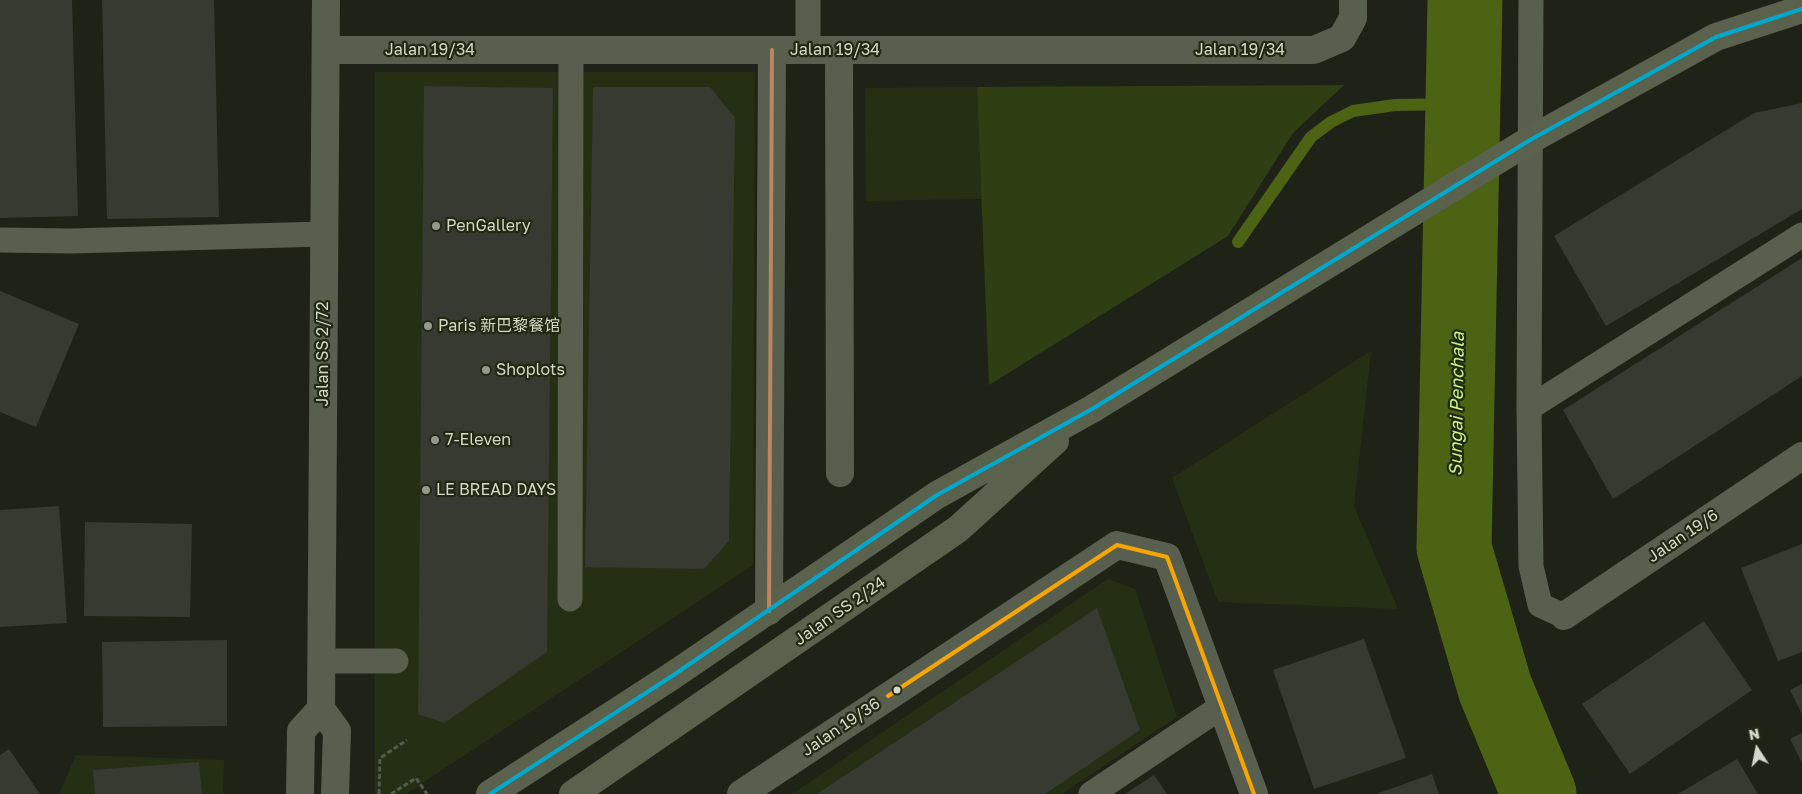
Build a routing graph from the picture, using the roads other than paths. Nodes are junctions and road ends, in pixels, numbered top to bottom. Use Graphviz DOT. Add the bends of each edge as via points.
graph roads {
  1 [pos="326,0"];
  2 [pos="808,0"];
  3 [pos="1352,0"];
  4 [pos="1531,0"];
  5 [pos="1802,9"];
  6 [pos="326,50"];
  7 [pos="571,50"];
  8 [pos="772,50"];
  9 [pos="808,50"];
  10 [pos="839,50"];
  11 [pos="1521,146"];
  12 [pos="324,234"];
  13 [pos="1802,235"];
  14 [pos="0,240"];
  15 [pos="1529,408"];
  16 [pos="1092,409"];
  17 [pos="1802,456"];
  18 [pos="840,473"];
  19 [pos="570,599"];
  20 [pos="769,611"];
  21 [pos="1564,616"];
  22 [pos="321,661"];
  23 [pos="396,661"];
  24 [pos="1221,707"];
  25 [pos="320,708"];
  26 [pos="300,794"];
  27 [pos="335,794"];
  28 [pos="490,794"];
  29 [pos="573,794"];
  30 [pos="741,794"];
  31 [pos="1091,794"];
  32 [pos="1254,794"];
  1 -- 6 [label="street, Jalan SS 2/72"];
  2 -- 9 [label="lane"];
  3 -- 10 [label="street, Jalan 19/34" via="1353,18 1342,38 1314,50"];
  4 -- 11 [label="lane"];
  5 -- 11 [label="main road, Jalan SS 2/24" via="1716,37"];
  6 -- 7 [label="street, Jalan 19/34"];
  6 -- 12 [label="street, Jalan SS 2/72"];
  7 -- 8 [label="street, Jalan 19/34"];
  7 -- 19 [label="lane"];
  8 -- 9 [label="street, Jalan 19/34"];
  8 -- 20 [label="street"];
  9 -- 10 [label="street, Jalan 19/34"];
  10 -- 18 [label="street"];
  11 -- 15 [label="lane"];
  11 -- 16 [label="main road, Jalan SS 2/24"];
  12 -- 14 [label="lane"];
  12 -- 22 [label="street, Jalan SS 2/72"];
  13 -- 15 [label="lane"];
  15 -- 21 [label="lane" via="1531,566 1540,604"];
  16 -- 20 [label="main road, Jalan SS 2/24" via="937,495"];
  16 -- 29 [label="main road, Jalan SS 2/24" via="958,529"];
  17 -- 21 [label="street, Jalan 19/6"];
  20 -- 28 [label="main road, Jalan SS 2/24"];
  22 -- 23 [label="lane"];
  22 -- 25 [label="street, Jalan SS 2/72"];
  24 -- 30 [label="street, Jalan 19/36" via="1167,558 1117,545"];
  24 -- 31 [label="lane"];
  24 -- 32 [label="street"];
  25 -- 26 [label="street" via="302,730"];
  25 -- 27 [label="street" via="337,731"];
}
